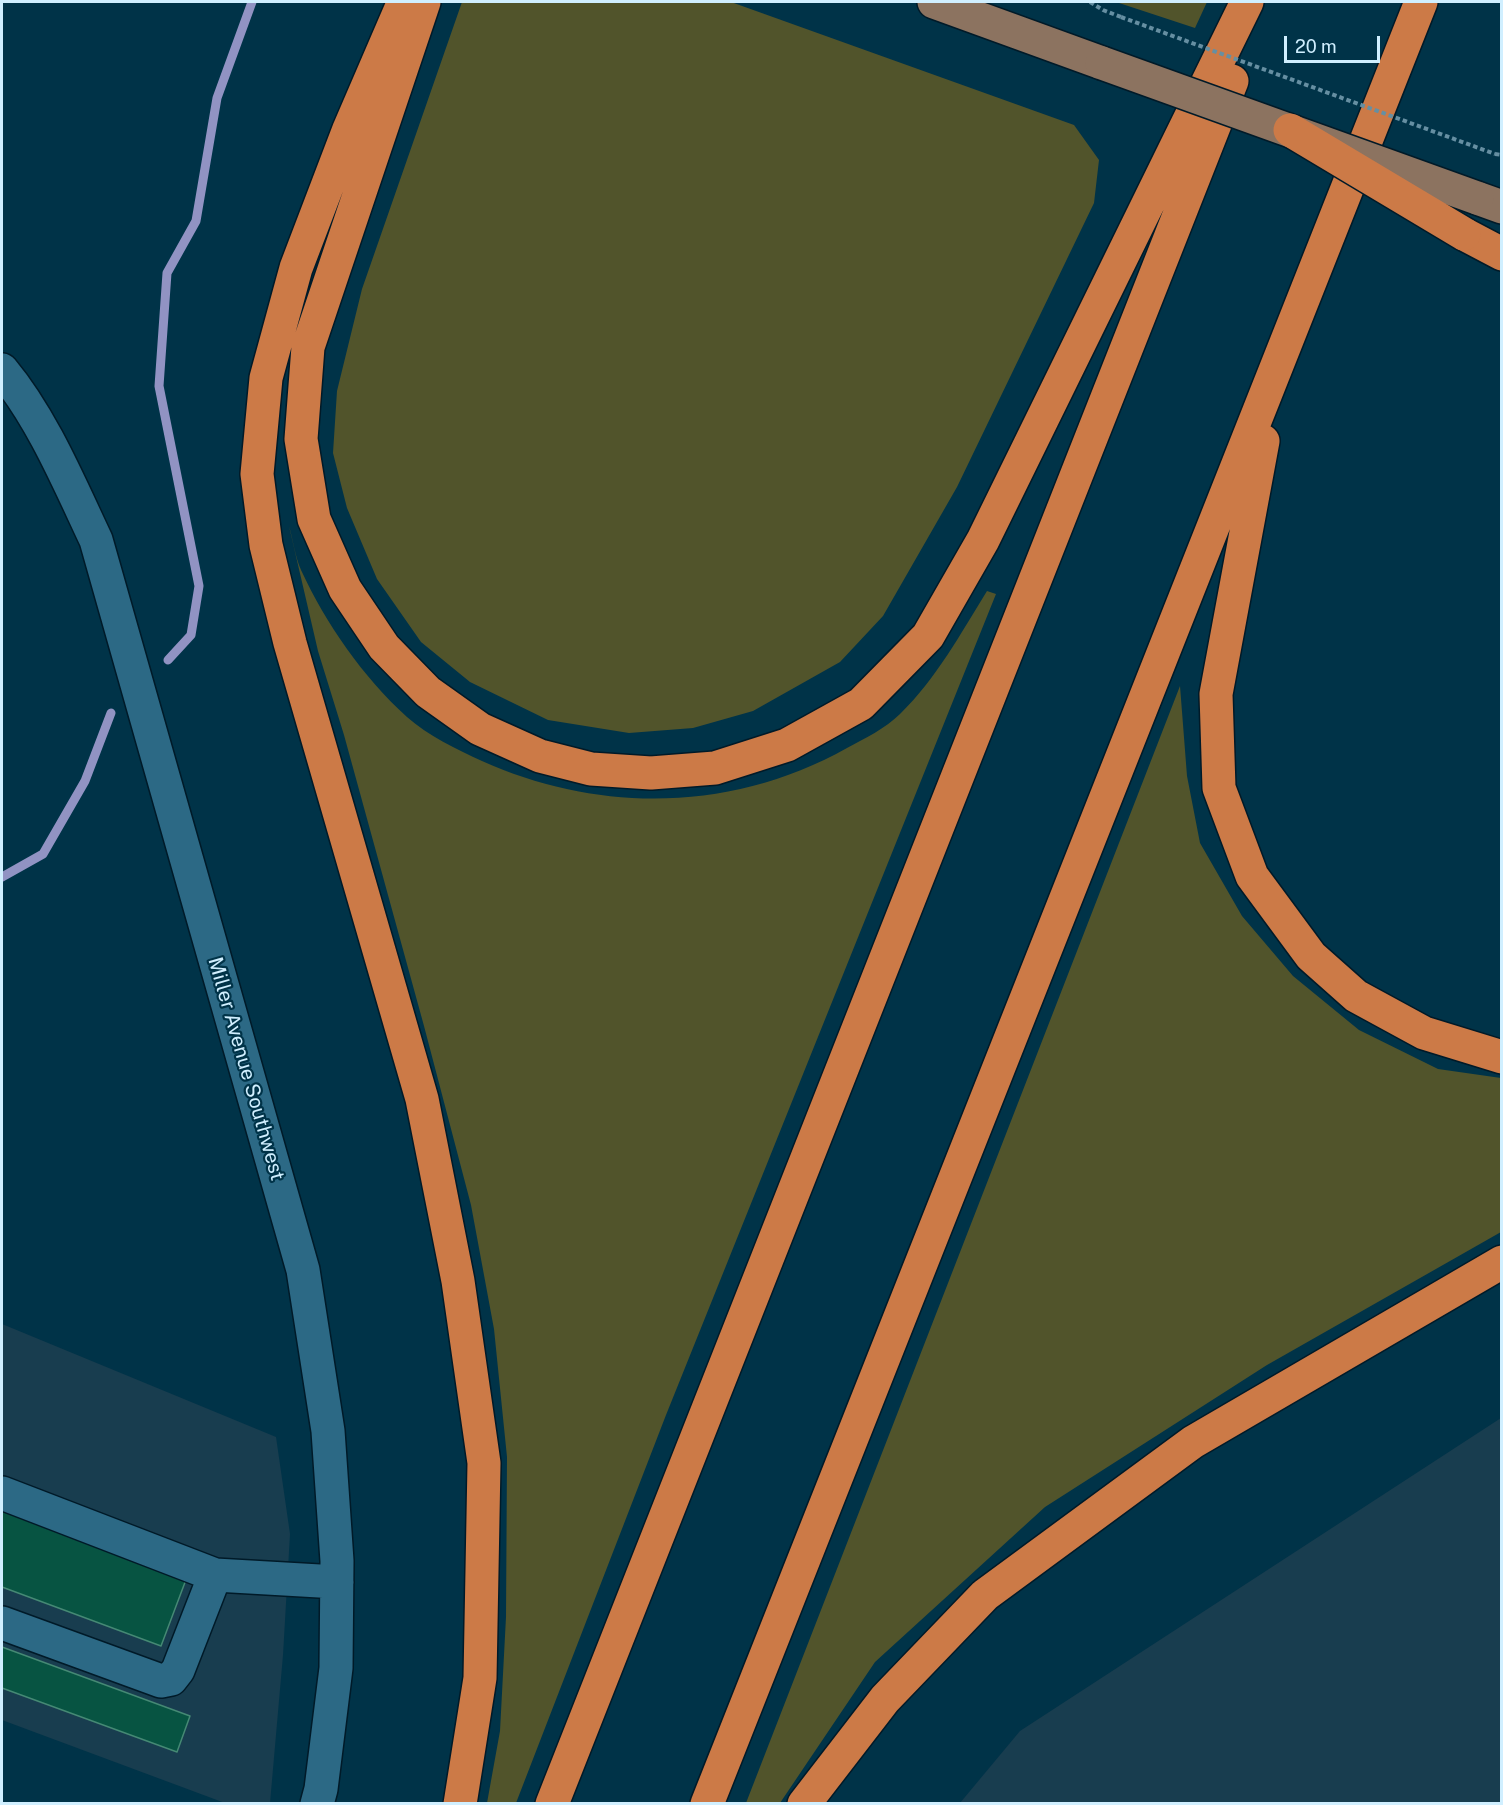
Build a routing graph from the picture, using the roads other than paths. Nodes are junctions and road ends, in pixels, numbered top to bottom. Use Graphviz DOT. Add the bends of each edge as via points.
graph roads {
  1 [pos="404,2"];
  2 [pos="424,2"];
  3 [pos="934,2"];
  4 [pos="1247,2"];
  5 [pos="1265,2"];
  6 [pos="1421,2"];
  7 [pos="1290,130"];
  8 [pos="1489,203"];
  9 [pos="1502,254"];
  10 [pos="1276,368"];
  11 [pos="2,370"];
  12 [pos="1502,1057"];
  13 [pos="1502,1262"];
  14 [pos="2,1493"];
  15 [pos="215,1575"];
  16 [pos="336,1582"];
  17 [pos="2,1623"];
  18 [pos="317,1803"];
  19 [pos="460,1803"];
  20 [pos="552,1803"];
  21 [pos="707,1803"];
  22 [pos="804,1803"];
  1 -- 19 [label="highway" via="349,129 296,268 266,378 257,474 266,545 290,643 422,1100 458,1281 484,1463 480,1678"];
  2 -- 4 [label="highway" via="308,347 301,439 314,519 345,589 384,647 428,692 480,729 540,756 591,769 651,773 715,768 787,745 861,704 928,636 983,540"];
  3 -- 7 [label="main road, bridge"];
  5 -- 20 [label="highway"];
  6 -- 10 [label="highway"];
  7 -- 8 [label="main road, bridge"];
  7 -- 9 [label="highway, bridge"];
  10 -- 12 [label="highway" via="1216,694 1219,788 1252,876 1311,956 1356,996 1424,1033"];
  10 -- 21 [label="highway"];
  11 -- 16 [label="street, Miller Avenue Southwest" via="18,389 61,465 96,540 303,1270 328,1431"];
  13 -- 22 [label="highway" via="1193,1442 985,1595 885,1699"];
  14 -- 15 [label="street"];
  15 -- 16 [label="street"];
  15 -- 17 [label="street" via="171,1679 162,1681"];
  16 -- 18 [label="street, Miller Avenue Southwest" via="336,1668"];
}
